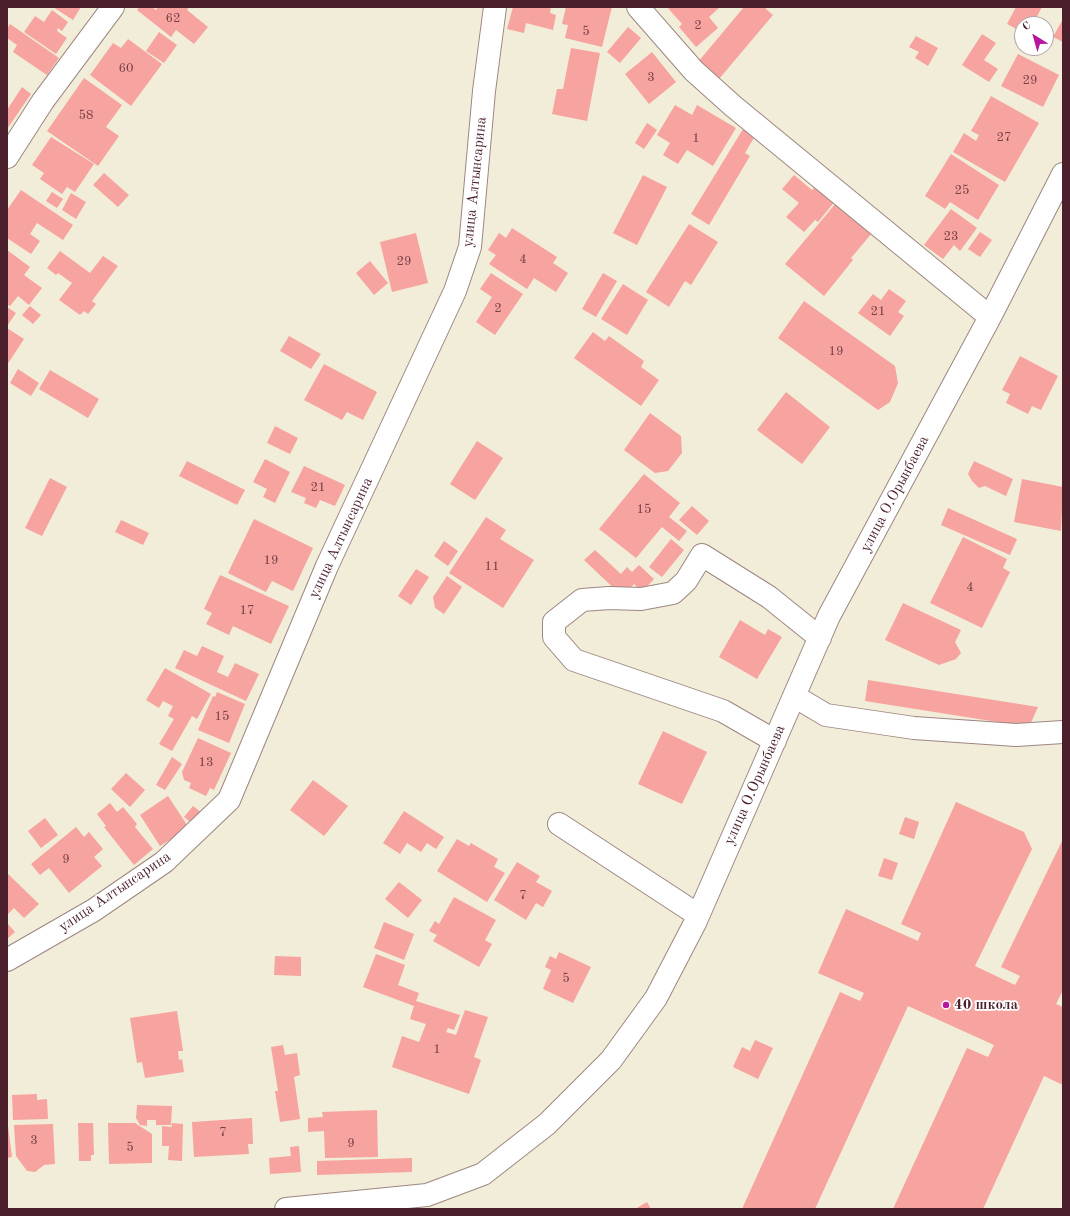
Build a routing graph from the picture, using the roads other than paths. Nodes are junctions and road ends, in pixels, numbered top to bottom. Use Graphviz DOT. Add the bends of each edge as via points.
graph roads {
  1 [pos="113,7"];
  2 [pos="495,7"];
  3 [pos="638,7"];
  4 [pos="7,157"];
  5 [pos="1063,174"];
  6 [pos="990,317"];
  7 [pos="820,638"];
  8 [pos="794,696"];
  9 [pos="1063,732"];
  10 [pos="775,741"];
  11 [pos="559,824"];
  12 [pos="698,915"];
  13 [pos="7,960"];
  14 [pos="286,1209"];
  1 -- 4 [label="street" via="43,101"];
  2 -- 13 [label="street, улица Алтынсарина" via="484,91 470,247 455,291 327,566 229,800 164,862 94,910"];
  3 -- 6 [label="street" via="694,72"];
  5 -- 6 [label="street, улица О.Орынбаева"];
  6 -- 7 [label="street, улица О.Орынбаева" via="829,616"];
  7 -- 8 [label="street, улица О.Орынбаева"];
  7 -- 10 [label="street" via="768,597 702,556 686,581 673,593 641,600 582,600 554,622 554,637 574,660 723,711"];
  8 -- 9 [label="street" via="826,715 914,728 1016,735"];
  8 -- 10 [label="street, улица О.Орынбаева"];
  10 -- 12 [label="street, улица О.Орынбаева"];
  11 -- 12 [label="street"];
  12 -- 14 [label="street, улица О.Орынбаева" via="656,998 611,1060 547,1124 483,1174 427,1195"];
}
